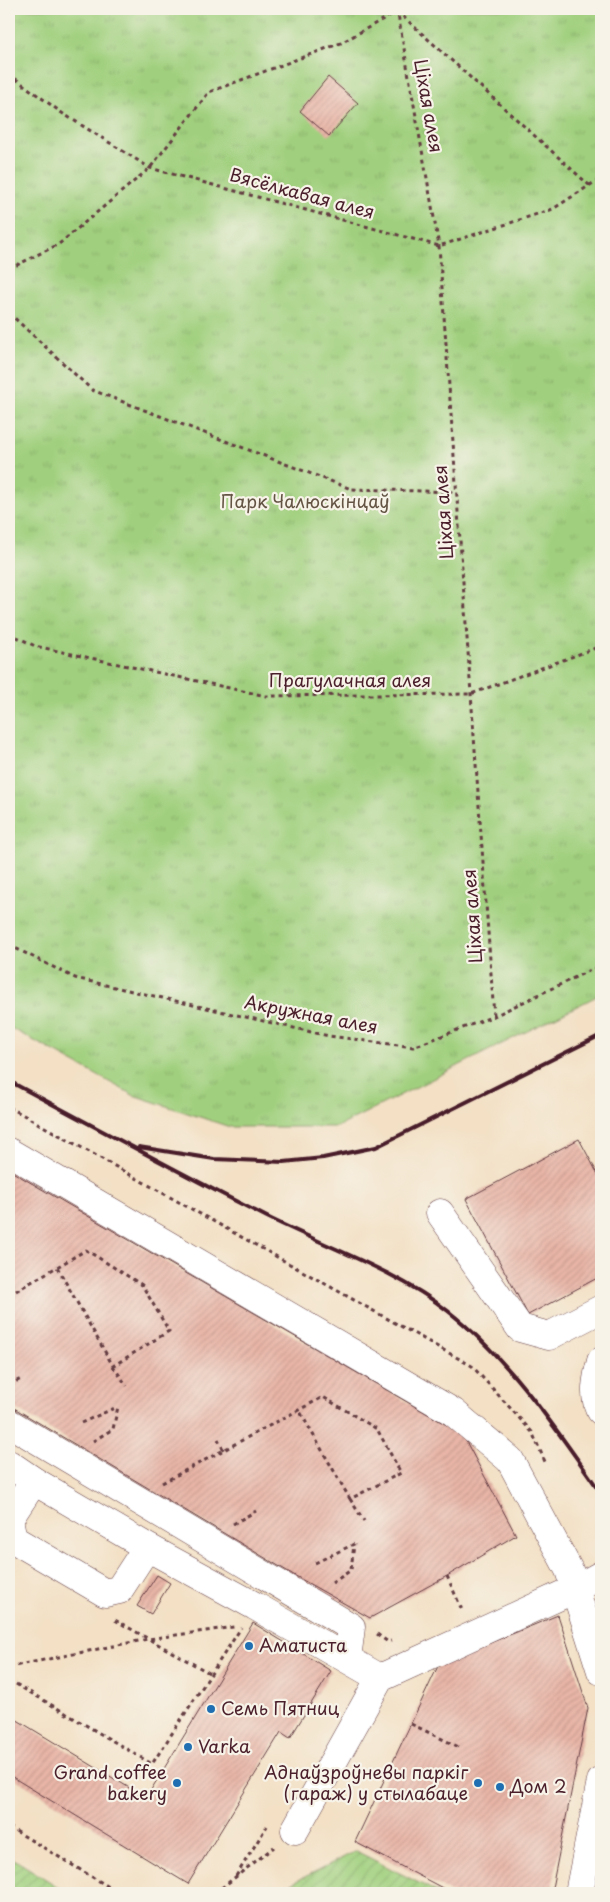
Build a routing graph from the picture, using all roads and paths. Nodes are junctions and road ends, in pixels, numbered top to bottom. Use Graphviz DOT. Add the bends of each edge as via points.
graph roads {
  1 [pos="401,9"];
  2 [pos="397,10"];
  3 [pos="9,74"];
  4 [pos="150,168"];
  5 [pos="601,178"];
  6 [pos="589,185"];
  7 [pos="439,246"];
  8 [pos="9,269"];
  9 [pos="9,313"];
  10 [pos="456,492"];
  11 [pos="9,633"];
  12 [pos="601,646"];
  13 [pos="471,694"];
  14 [pos="9,945"];
  15 [pos="601,965"];
  16 [pos="494,1016"];
  17 [pos="9,1152"];
  18 [pos="440,1213"];
  19 [pos="57,1267"];
  20 [pos="9,1295"];
  21 [pos="601,1309"];
  22 [pos="601,1361"];
  23 [pos="113,1366"];
  24 [pos="23,1378"];
  25 [pos="9,1385"];
  26 [pos="127,1386"];
  27 [pos="299,1410"];
  28 [pos="601,1412"];
  29 [pos="9,1423"];
  30 [pos="81,1423"];
  31 [pos="218,1439"];
  32 [pos="90,1443"];
  33 [pos="224,1450"];
  34 [pos="9,1464"];
  35 [pos="34,1481"];
  36 [pos="160,1485"];
  37 [pos="350,1500"];
  38 [pos="256,1511"];
  39 [pos="364,1521"];
  40 [pos="228,1526"];
  41 [pos="354,1544"];
  42 [pos="147,1547"];
  43 [pos="315,1563"];
  44 [pos="601,1575"];
  45 [pos="447,1576"];
  46 [pos="575,1589"];
  47 [pos="464,1613"];
  48 [pos="347,1659"];
  49 [pos="9,1667"];
  50 [pos="601,1672"];
  51 [pos="380,1678"];
  52 [pos="9,1680"];
  53 [pos="411,1724"];
  54 [pos="461,1748"];
  55 [pos="601,1781"];
  56 [pos="283,1824"];
  57 [pos="9,1827"];
  58 [pos="236,1876"];
  59 [pos="119,1893"];
  60 [pos="215,1893"];
  61 [pos="579,1893"];
  1 -- 2 [label="path"];
  2 -- 4 [label="path" via="341,43 209,92"];
  2 -- 6 [label="path"];
  2 -- 7 [label="path, Ціхая алея"];
  3 -- 4 [label="path, Вясёлкавая алея" via="62,113"];
  4 -- 7 [label="path, Вясёлкавая алея"];
  4 -- 8 [label="path" via="59,244"];
  5 -- 6 [label="path"];
  6 -- 7 [label="path" via="553,209"];
  7 -- 10 [label="path, Ціхая алея"];
  9 -- 10 [label="path" via="92,390 351,489"];
  10 -- 13 [label="path, Ціхая алея"];
  11 -- 13 [label="path, Прагулачная алея" via="34,646 266,696"];
  12 -- 13 [label="path, Прагулачная алея"];
  13 -- 16 [label="path, Ціхая алея"];
  14 -- 16 [label="path, Акружная алея" via="75,978 339,1037 413,1048"];
  15 -- 16 [label="path, Акружная алея"];
  17 -- 46 [label="lane" via="453,1412 510,1460 569,1570"];
  18 -- 21 [label="lane" via="520,1328 549,1336"];
  19 -- 20 [label="path"];
  19 -- 23 [label="path"];
  19 -- 23 [label="path" via="86,1250 142,1285 169,1331"];
  22 -- 28 [label="lane" via="596,1380"];
  23 -- 26 [label="path"];
  24 -- 25 [label="path"];
  27 -- 33 [label="path"];
  27 -- 37 [label="path"];
  27 -- 37 [label="path" via="323,1397 377,1429 401,1473"];
  29 -- 48 [label="lane" via="351,1626"];
  30 -- 32 [label="path" via="118,1407 113,1429"];
  31 -- 33 [label="path"];
  33 -- 36 [label="path"];
  34 -- 35 [label="lane"];
  35 -- 42 [label="lane"];
  35 -- 42 [label="lane" via="9,1519 13,1539 105,1594 119,1590"];
  37 -- 39 [label="path"];
  38 -- 40 [label="path"];
  41 -- 43 [label="path"];
  42 -- 48 [label="lane"];
  44 -- 46 [label="lane"];
  45 -- 47 [label="path"];
  46 -- 50 [label="lane"];
  46 -- 51 [label="lane"];
  48 -- 51 [label="lane"];
  49 -- 52 [label="path" via="148,1639 242,1626 152,1764"];
  51 -- 56 [label="lane"];
  53 -- 54 [label="path"];
  55 -- 61 [label="lane"];
  56 -- 58 [label="path"];
  56 -- 58 [label="path"];
  57 -- 59 [label="path"];
  58 -- 60 [label="path"];
}
